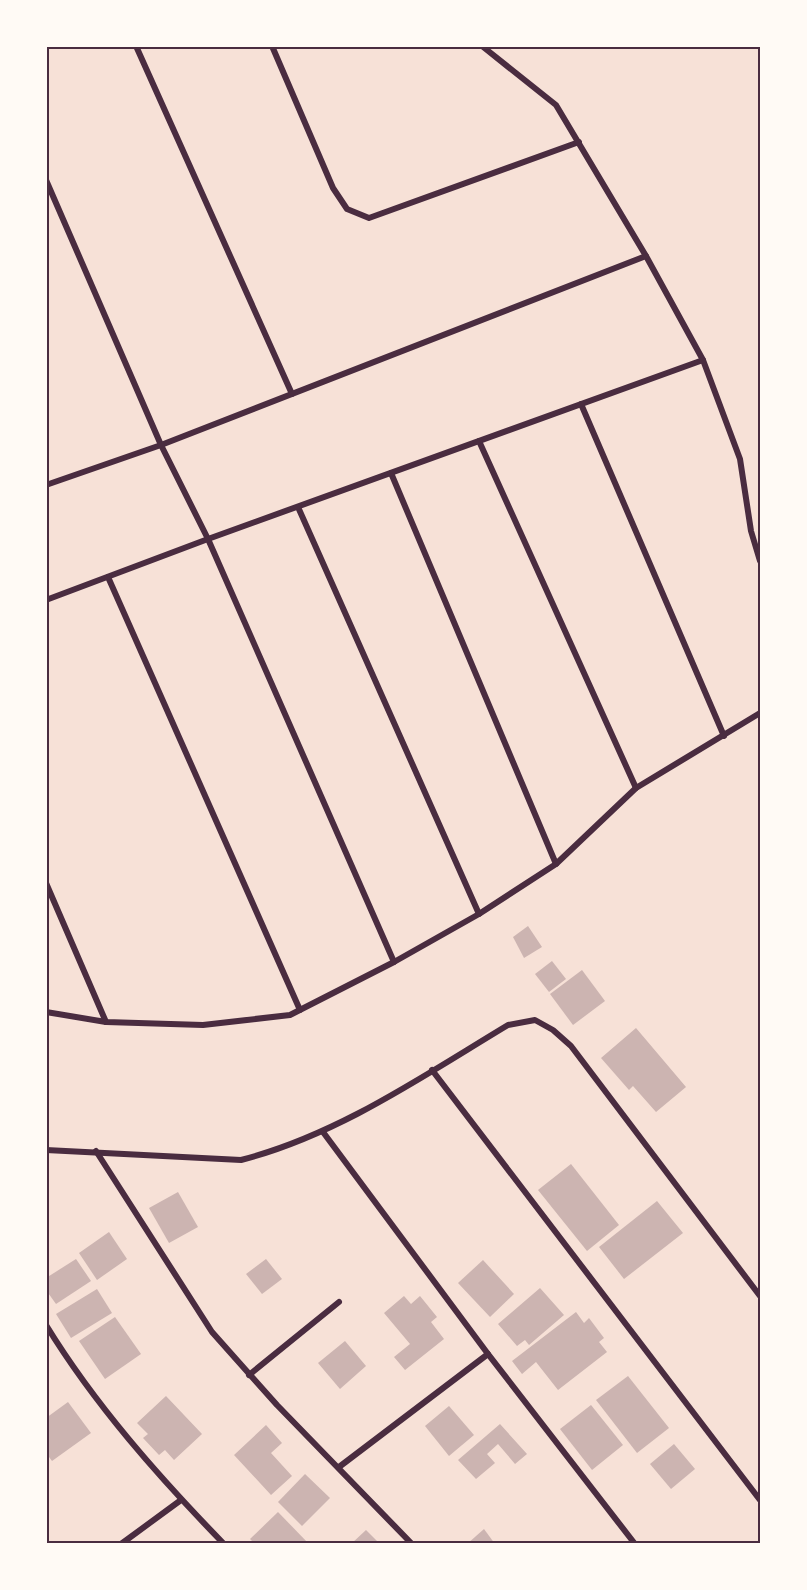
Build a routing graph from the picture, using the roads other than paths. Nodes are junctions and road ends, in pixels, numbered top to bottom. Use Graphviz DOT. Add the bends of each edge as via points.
graph roads {
  1 [pos="136,46"];
  2 [pos="272,46"];
  3 [pos="482,46"];
  4 [pos="579,142"];
  5 [pos="46,180"];
  6 [pos="646,256"];
  7 [pos="703,360"];
  8 [pos="292,394"];
  9 [pos="581,404"];
  10 [pos="479,441"];
  11 [pos="161,445"];
  12 [pos="391,473"];
  13 [pos="46,485"];
  14 [pos="298,507"];
  15 [pos="208,539"];
  16 [pos="760,561"];
  17 [pos="108,577"];
  18 [pos="46,600"];
  19 [pos="760,713"];
  20 [pos="724,736"];
  21 [pos="636,788"];
  22 [pos="556,864"];
  23 [pos="46,883"];
  24 [pos="479,914"];
  25 [pos="394,963"];
  26 [pos="300,1010"];
  27 [pos="46,1012"];
  28 [pos="106,1022"];
  29 [pos="432,1070"];
  30 [pos="323,1132"];
  31 [pos="46,1150"];
  32 [pos="96,1151"];
  33 [pos="760,1296"];
  34 [pos="339,1302"];
  35 [pos="46,1325"];
  36 [pos="488,1354"];
  37 [pos="249,1375"];
  38 [pos="339,1467"];
  39 [pos="181,1500"];
  40 [pos="760,1500"];
  41 [pos="121,1544"];
  42 [pos="224,1544"];
  43 [pos="412,1544"];
  44 [pos="635,1544"];
  1 -- 8 [label="street"];
  2 -- 4 [label="street" via="333,188 347,209 369,218"];
  3 -- 4 [label="street" via="556,105"];
  4 -- 6 [label="street"];
  5 -- 11 [label="street"];
  6 -- 7 [label="street"];
  6 -- 8 [label="street"];
  7 -- 9 [label="street"];
  7 -- 16 [label="street" via="740,459 751,531"];
  8 -- 11 [label="street"];
  9 -- 10 [label="street"];
  9 -- 20 [label="street"];
  10 -- 12 [label="street"];
  10 -- 21 [label="street"];
  11 -- 13 [label="street"];
  11 -- 15 [label="street"];
  12 -- 14 [label="street"];
  12 -- 22 [label="street"];
  14 -- 15 [label="street"];
  14 -- 24 [label="street"];
  15 -- 17 [label="street"];
  15 -- 25 [label="street"];
  17 -- 18 [label="street"];
  17 -- 26 [label="street"];
  19 -- 20 [label="street"];
  20 -- 21 [label="street"];
  21 -- 22 [label="street"];
  22 -- 24 [label="street"];
  23 -- 28 [label="street"];
  24 -- 25 [label="street"];
  25 -- 26 [label="street"];
  26 -- 28 [label="street" via="290,1015 203,1025"];
  27 -- 28 [label="street"];
  29 -- 30 [label="street"];
  29 -- 33 [label="street" via="508,1025 535,1020 553,1030 571,1046"];
  29 -- 40 [label="street"];
  30 -- 32 [label="street" via="241,1160"];
  30 -- 36 [label="street"];
  31 -- 32 [label="street"];
  32 -- 37 [label="street" via="212,1332"];
  34 -- 37 [label="street"];
  35 -- 39 [label="street" via="76,1374"];
  36 -- 38 [label="street"];
  36 -- 44 [label="street"];
  37 -- 38 [label="street"];
  38 -- 43 [label="street"];
  39 -- 41 [label="street"];
  39 -- 42 [label="street"];
}
